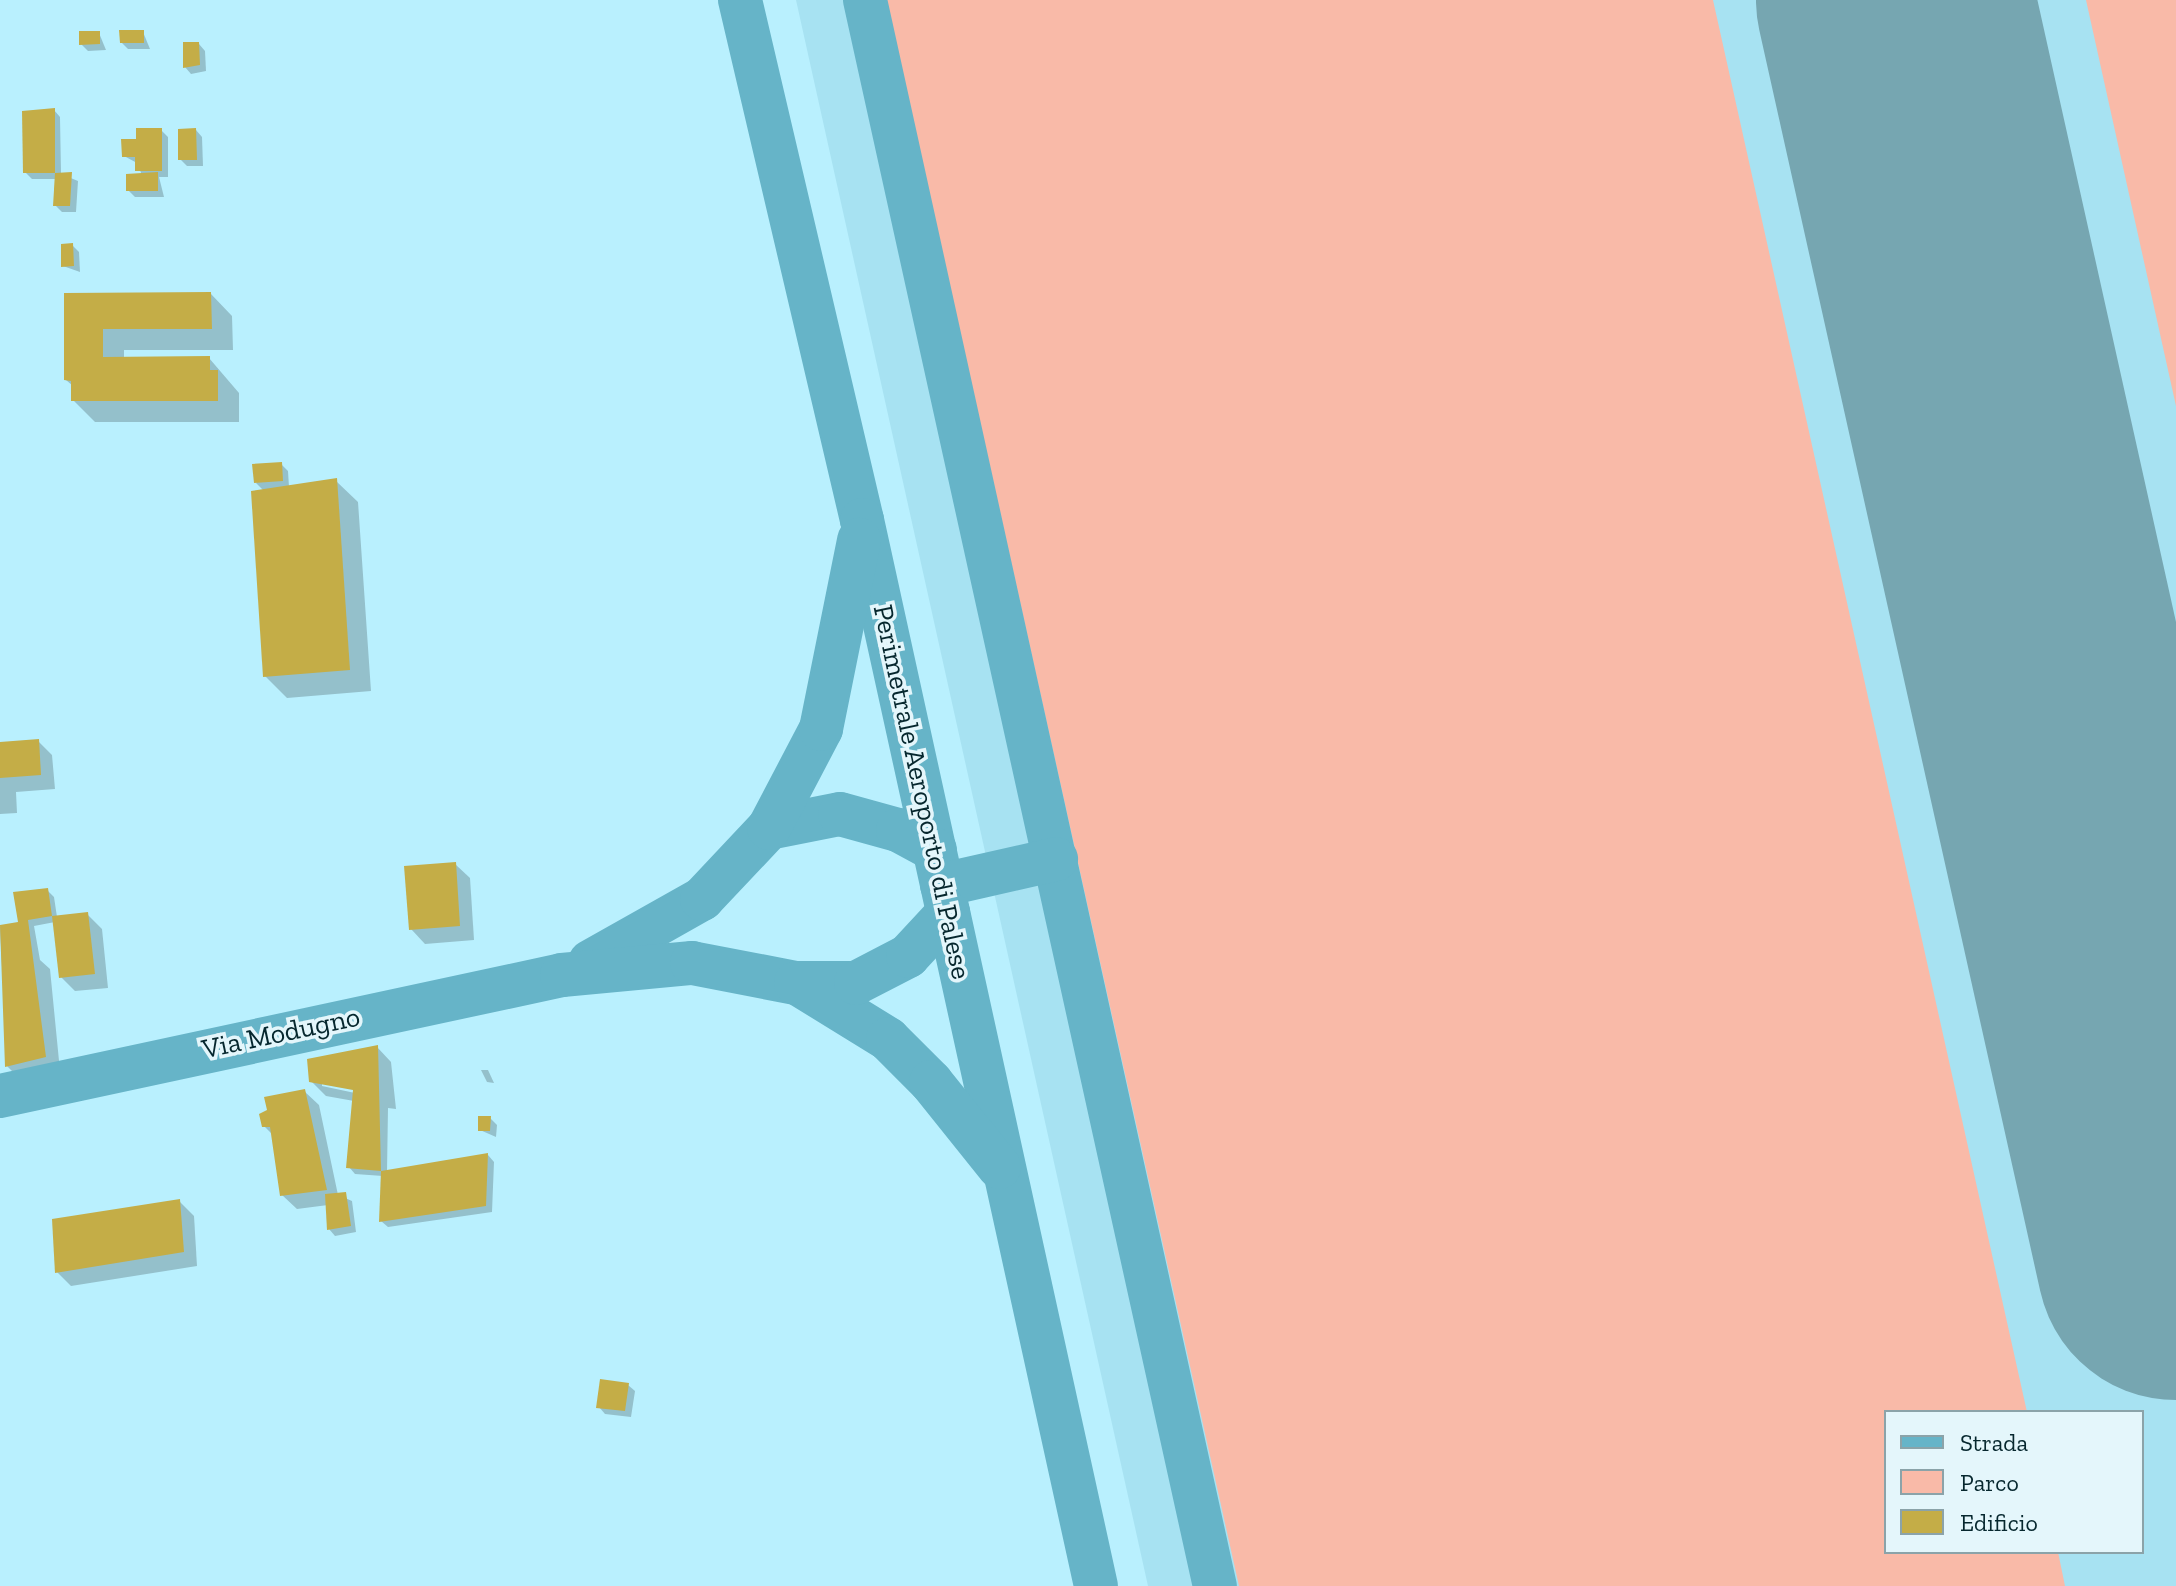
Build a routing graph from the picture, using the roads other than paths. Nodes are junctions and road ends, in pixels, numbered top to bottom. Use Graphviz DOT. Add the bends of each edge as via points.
graph roads {
  1 [pos="740,0"];
  2 [pos="865,0"];
  3 [pos="862,520"];
  4 [pos="769,828"];
  5 [pos="1056,859"];
  6 [pos="942,883"];
  7 [pos="562,975"];
  8 [pos="796,983"];
  9 [pos="0,1096"];
  10 [pos="1007,1176"];
  11 [pos="1096,1586"];
  12 [pos="1215,1586"];
  1 -- 3 [label="street, Perimetrale Aeroporto di Palese"];
  2 -- 5 [label="street"];
  3 -- 4 [label="street" via="835,679 821,729"];
  3 -- 6 [label="street, Perimetrale Aeroporto di Palese"];
  4 -- 6 [label="street" via="840,814 898,830"];
  4 -- 7 [label="street" via="702,899 657,928"];
  5 -- 6 [label="street"];
  5 -- 12 [label="street"];
  6 -- 8 [label="street" via="908,956 886,972 856,983"];
  6 -- 10 [label="street, Perimetrale Aeroporto di Palese"];
  7 -- 8 [label="street" via="692,963"];
  7 -- 9 [label="street, Via Modugno"];
  8 -- 10 [label="street" via="888,1039 931,1082"];
  10 -- 11 [label="street, Perimetrale Aeroporto di Palese"];
}
